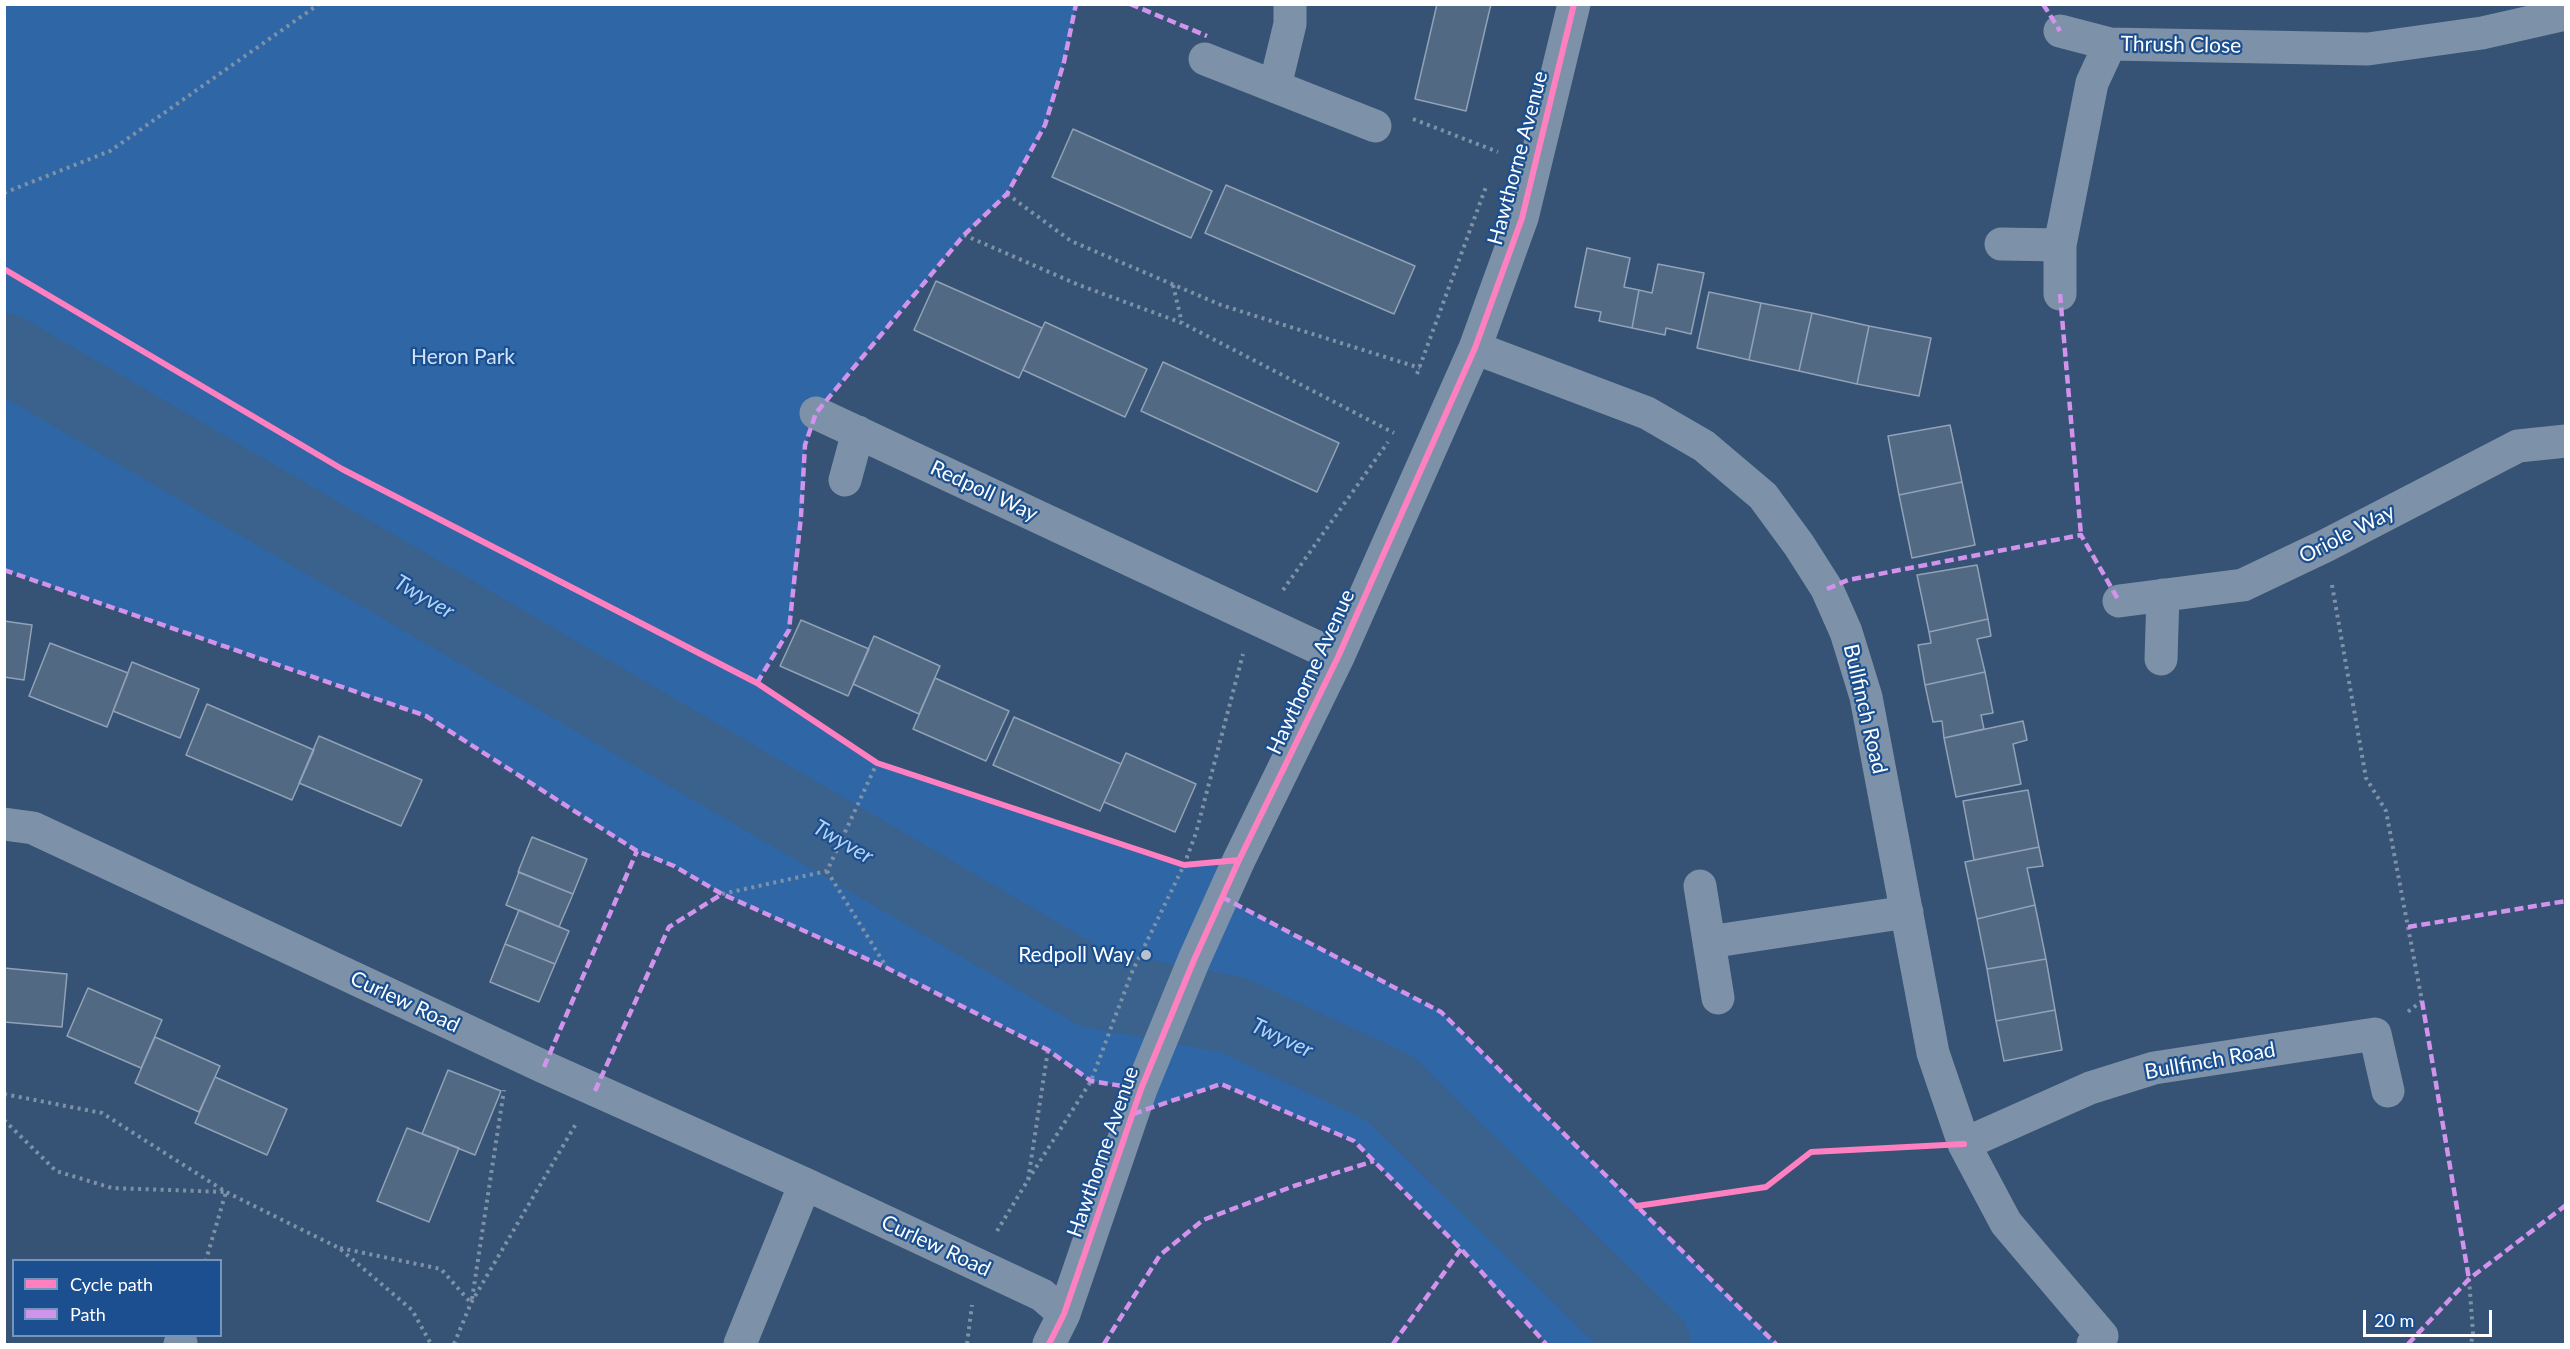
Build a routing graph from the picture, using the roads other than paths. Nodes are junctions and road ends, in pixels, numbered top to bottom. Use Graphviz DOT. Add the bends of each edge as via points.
graph roads {
  1 [pos="1290,4"];
  2 [pos="1574,4"];
  3 [pos="2565,14"];
  4 [pos="2480,19"];
  5 [pos="2060,31"];
  6 [pos="2110,44"];
  7 [pos="1205,59"];
  8 [pos="1275,86"];
  9 [pos="1375,126"];
  10 [pos="2001,244"];
  11 [pos="2060,244"];
  12 [pos="2060,294"];
  13 [pos="1475,348"];
  14 [pos="816,413"];
  15 [pos="858,432"];
  16 [pos="2565,441"];
  17 [pos="845,480"];
  18 [pos="2163,595"];
  19 [pos="2119,602"];
  20 [pos="1338,657"];
  21 [pos="2161,659"];
  22 [pos="4,824"];
  23 [pos="1700,886"];
  24 [pos="1907,912"];
  25 [pos="1709,942"];
  26 [pos="1718,998"];
  27 [pos="2388,1091"];
  28 [pos="1964,1144"];
  29 [pos="805,1184"];
  30 [pos="1064,1314"];
  31 [pos="740,1344"];
  32 [pos="1048,1344"];
  33 [pos="2093,1344"];
  1 -- 8 [label="street" via="1290,24"];
  2 -- 13 [label="street, Hawthorne Avenue" via="1522,218"];
  3 -- 4 [label="street, Thrush Close"];
  4 -- 6 [label="street, Thrush Close" via="2368,49"];
  5 -- 6 [label="street"];
  6 -- 11 [label="street, Thrush Close" via="2092,83"];
  7 -- 8 [label="street"];
  8 -- 9 [label="street"];
  10 -- 11 [label="street"];
  11 -- 12 [label="street, Thrush Close"];
  13 -- 20 [label="street, Hawthorne Avenue"];
  13 -- 24 [label="street, Bullfinch Road" via="1647,413 1704,446 1763,496 1827,590 1846,632 1866,697"];
  14 -- 15 [label="street, Redpoll Way"];
  15 -- 17 [label="street"];
  15 -- 20 [label="street, Redpoll Way"];
  16 -- 18 [label="street, Oriole Way" via="2518,446 2243,585"];
  18 -- 19 [label="street, Oriole Way"];
  18 -- 21 [label="street"];
  20 -- 30 [label="street, Hawthorne Avenue" via="1194,960 1153,1061"];
  22 -- 29 [label="street, Curlew Road" via="33,828 596,1091"];
  23 -- 25 [label="street"];
  24 -- 25 [label="street"];
  24 -- 28 [label="street, Bullfinch Road" via="1933,1053"];
  25 -- 26 [label="street"];
  27 -- 28 [label="street, Bullfinch Road" via="2375,1034 2154,1068 2090,1088"];
  28 -- 33 [label="street, Bullfinch Road" via="2006,1223 2102,1336"];
  29 -- 30 [label="street, Curlew Road" via="1042,1295"];
  29 -- 31 [label="street"];
  30 -- 32 [label="street, Hawthorne Avenue"];
}
